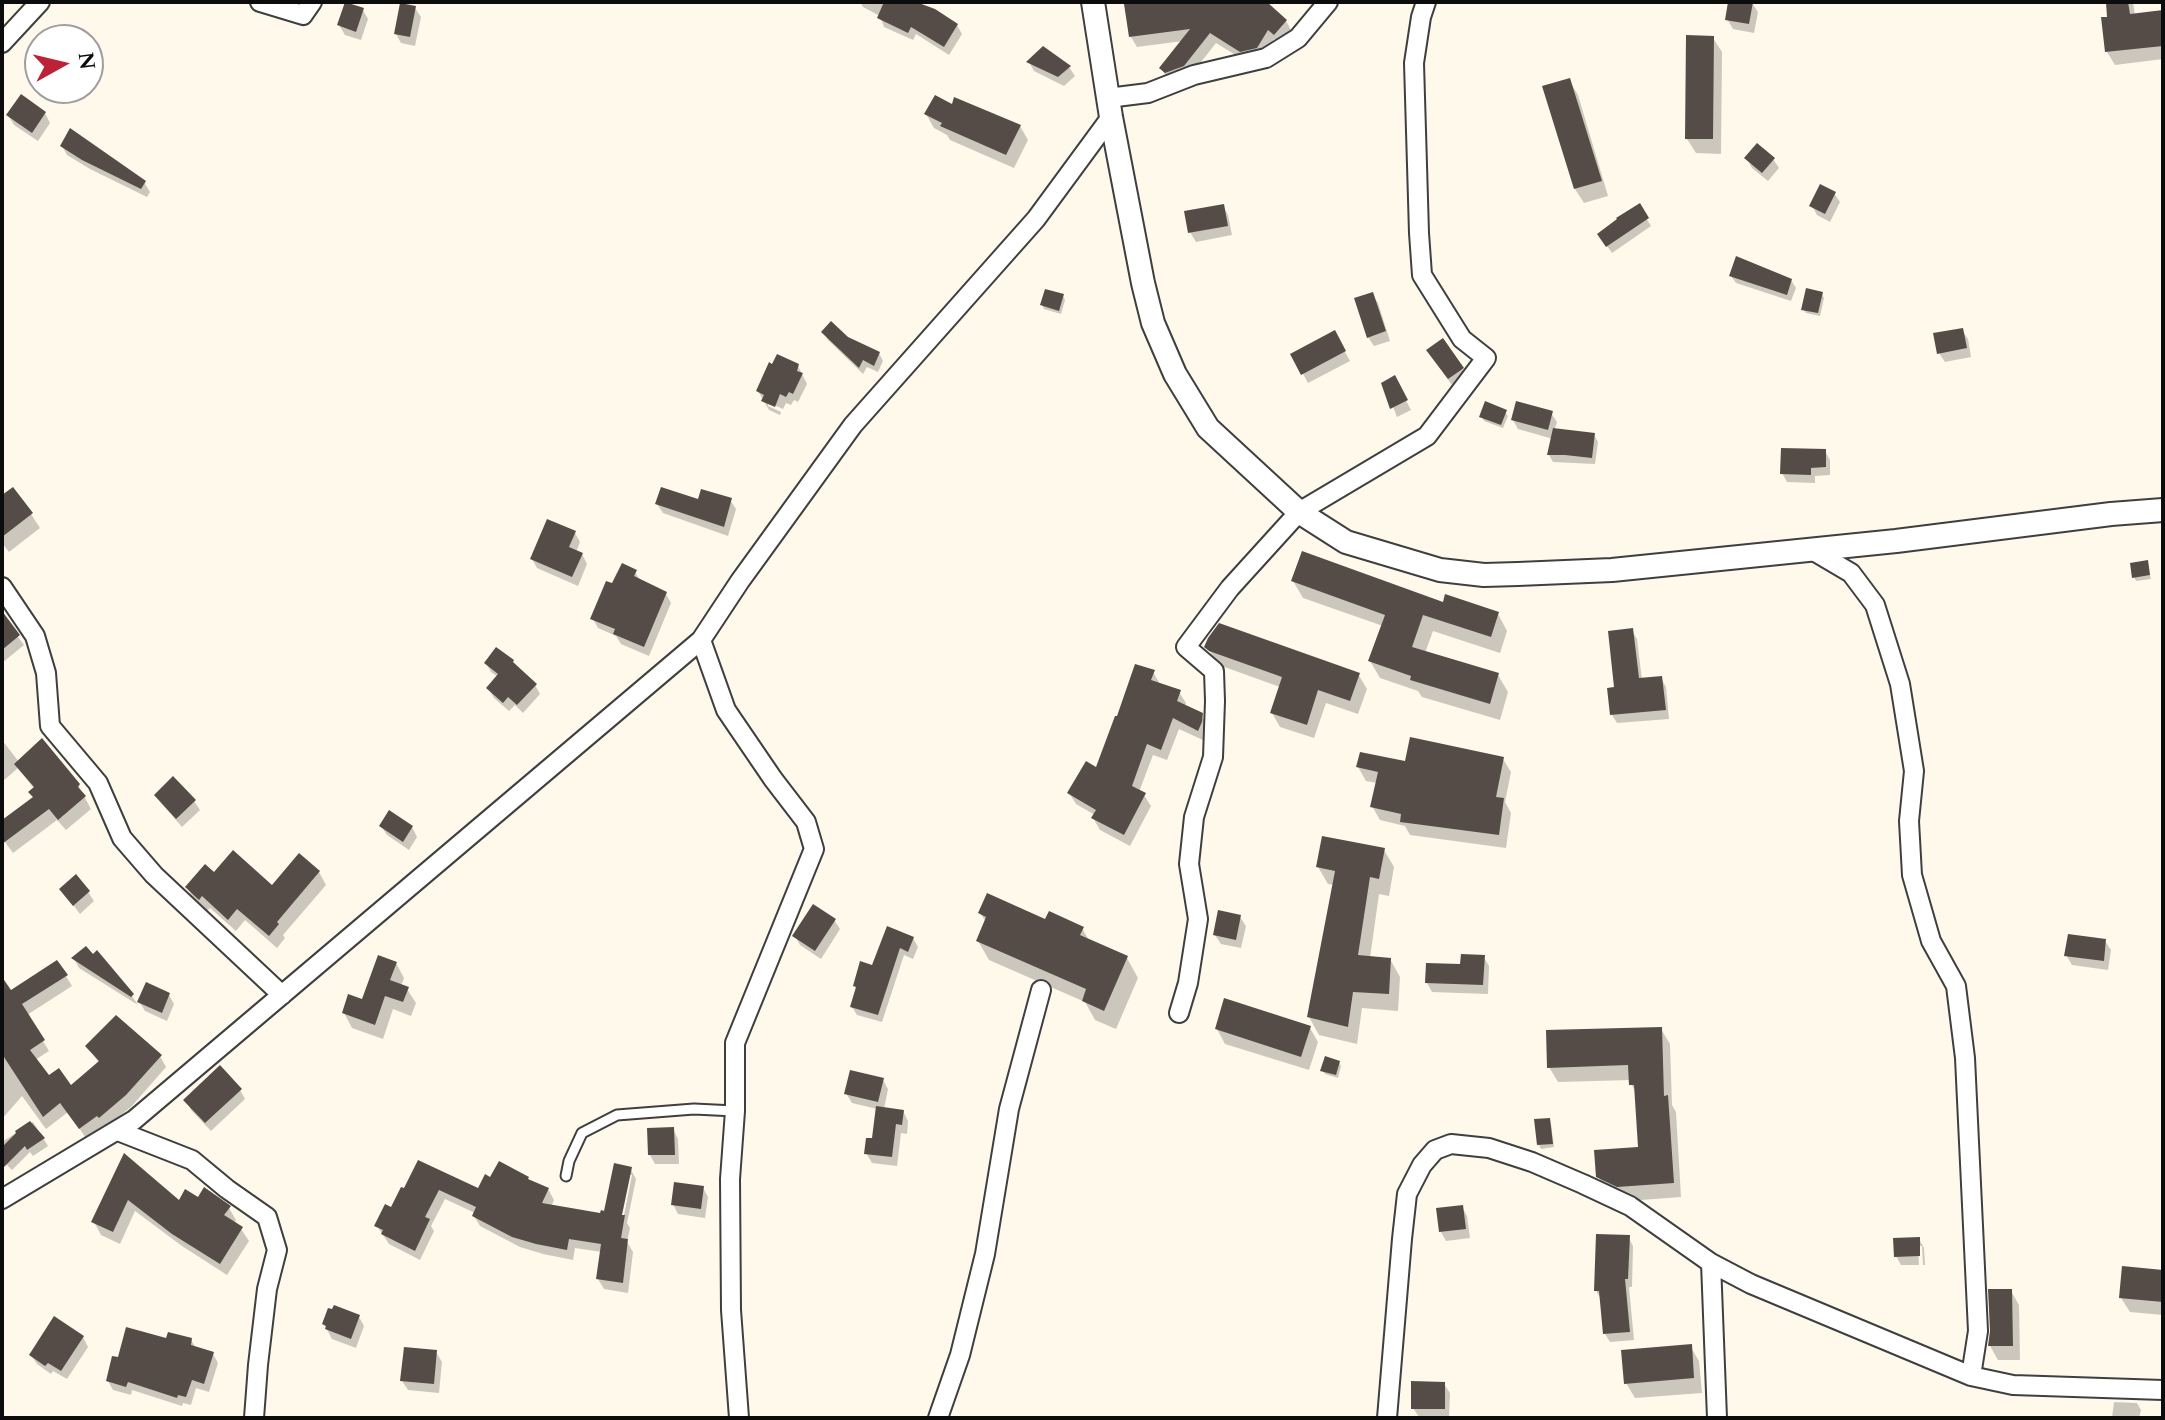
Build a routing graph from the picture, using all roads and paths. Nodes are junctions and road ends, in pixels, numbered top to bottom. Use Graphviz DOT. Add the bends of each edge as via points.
graph roads {
  1 [pos="40,2"];
  2 [pos="260,2"];
  3 [pos="312,2"];
  4 [pos="1093,2"];
  5 [pos="1328,2"];
  6 [pos="1426,2"];
  7 [pos="2,43"];
  8 [pos="1110,107"];
  9 [pos="2163,510"];
  10 [pos="1299,512"];
  11 [pos="1812,550"];
  12 [pos="2,587"];
  13 [pos="701,640"];
  14 [pos="1041,990"];
  15 [pos="282,995"];
  16 [pos="1179,1013"];
  17 [pos="735,1111"];
  18 [pos="118,1131"];
  19 [pos="566,1176"];
  20 [pos="2,1199"];
  21 [pos="1711,1263"];
  22 [pos="1971,1376"];
  23 [pos="2163,1390"];
  24 [pos="254,1418"];
  25 [pos="739,1418"];
  26 [pos="938,1418"];
  27 [pos="1387,1418"];
  28 [pos="1717,1418"];
  1 -- 7 [label="street"];
  2 -- 3 [label="street" via="303,15"];
  4 -- 8 [label="street"];
  5 -- 8 [label="street" via="1298,38 1266,58 1194,75"];
  6 -- 10 [label="street" via="1414,63 1422,275 1462,339 1486,358 1427,436"];
  8 -- 10 [label="street" via="1143,283 1175,374 1208,428"];
  8 -- 13 [label="street" via="1036,219 853,425"];
  9 -- 11 [label="street"];
  10 -- 11 [label="street" via="1346,542 1440,570 1484,575 1612,570"];
  10 -- 16 [label="street" via="1230,588 1186,647 1214,671 1215,701 1213,757 1194,817 1189,864 1198,919"];
  11 -- 22 [label="street" via="1851,573 1875,605 1900,684 1914,771 1909,821 1912,875 1931,941 1956,986 1965,1058 1978,1331"];
  12 -- 15 [label="street" via="35,636 46,673 50,726 98,783 122,838"];
  13 -- 15 [label="street"];
  13 -- 17 [label="street" via="726,710 806,822 814,849 735,1043"];
  14 -- 26 [label="street" via="1009,1109 985,1254"];
  15 -- 18 [label="street"];
  17 -- 19 [label="lane" via="617,1115 582,1133"];
  17 -- 25 [label="street" via="731,1310"];
  18 -- 20 [label="street"];
  18 -- 24 [label="street" via="192,1160 267,1217 277,1250 267,1289"];
  21 -- 22 [label="street"];
  21 -- 27 [label="street" via="1630,1206 1532,1162 1489,1148 1451,1144 1435,1150 1407,1194"];
  21 -- 28 [label="street"];
  22 -- 23 [label="street" via="2013,1385"];
}
